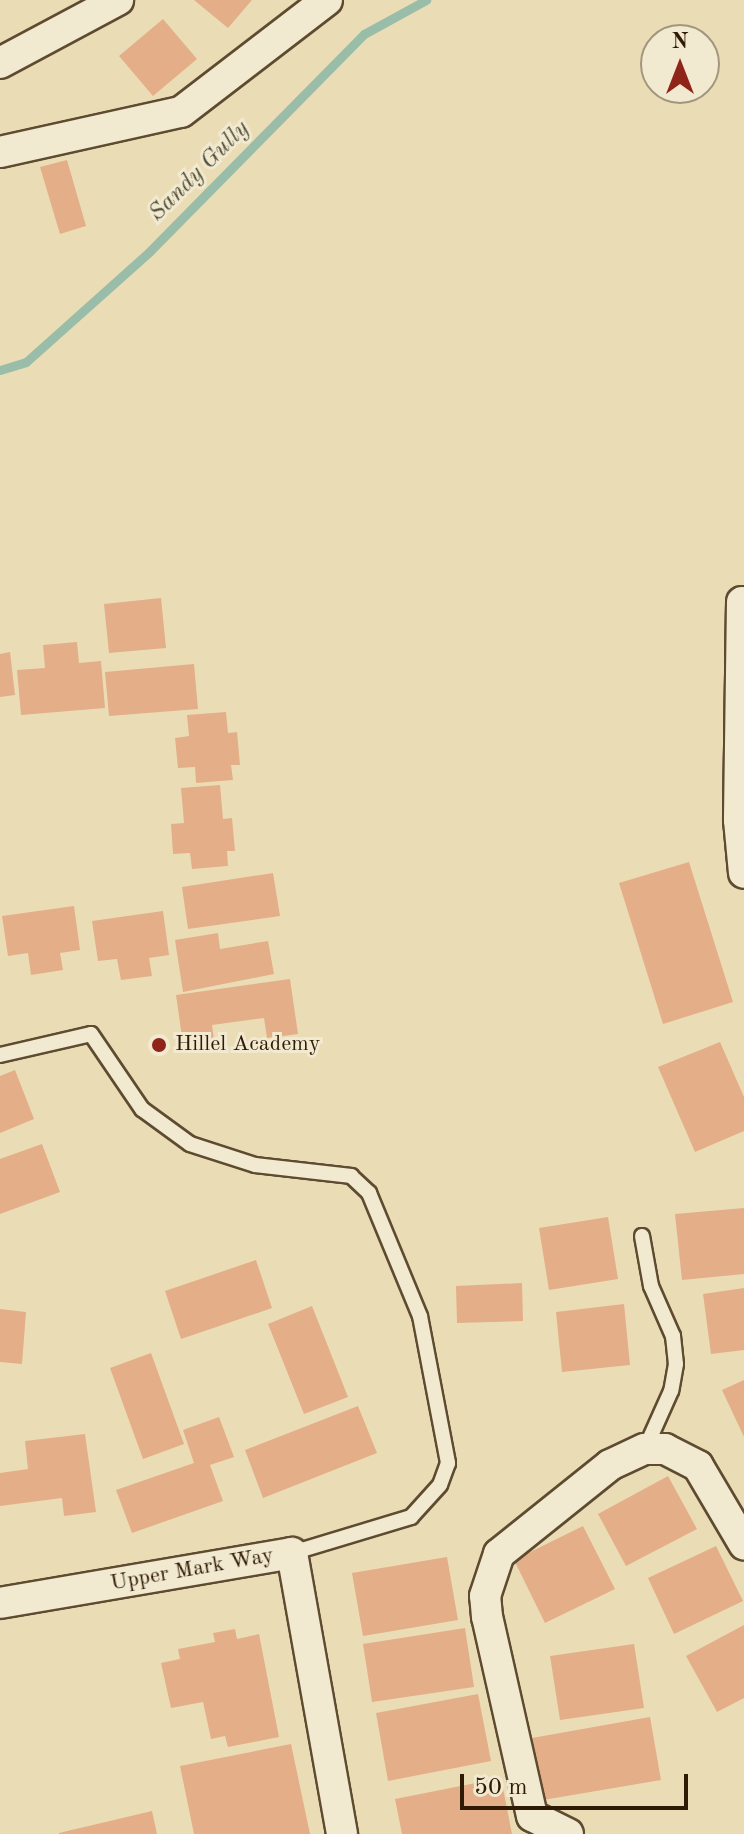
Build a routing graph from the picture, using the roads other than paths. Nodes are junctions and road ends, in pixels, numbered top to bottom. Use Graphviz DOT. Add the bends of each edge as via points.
graph roads {
  1 [pos="118,0"];
  2 [pos="327,0"];
  3 [pos="0,63"];
  4 [pos="0,152"];
  5 [pos="742,602"];
  6 [pos="744,873"];
  7 [pos="0,1055"];
  8 [pos="642,1236"];
  9 [pos="645,1449"];
  10 [pos="744,1544"];
  11 [pos="292,1553"];
  12 [pos="0,1603"];
  13 [pos="342,1834"];
  14 [pos="568,1834"];
  1 -- 3 [label="street"];
  2 -- 4 [label="street" via="181,112"];
  5 -- 6 [label="street" via="739,820"];
  7 -- 11 [label="lane" via="91,1034 142,1109 190,1144 255,1165 351,1176 369,1193 420,1316 448,1463 440,1485 411,1517"];
  8 -- 9 [label="lane" via="651,1286 673,1336 676,1364 671,1391"];
  9 -- 10 [label="street" via="665,1449 698,1466"];
  9 -- 14 [label="street" via="610,1465 499,1554 485,1596 532,1816"];
  11 -- 12 [label="street, Upper Mark Way"];
  11 -- 13 [label="street, Upper Mark Way"];
}
